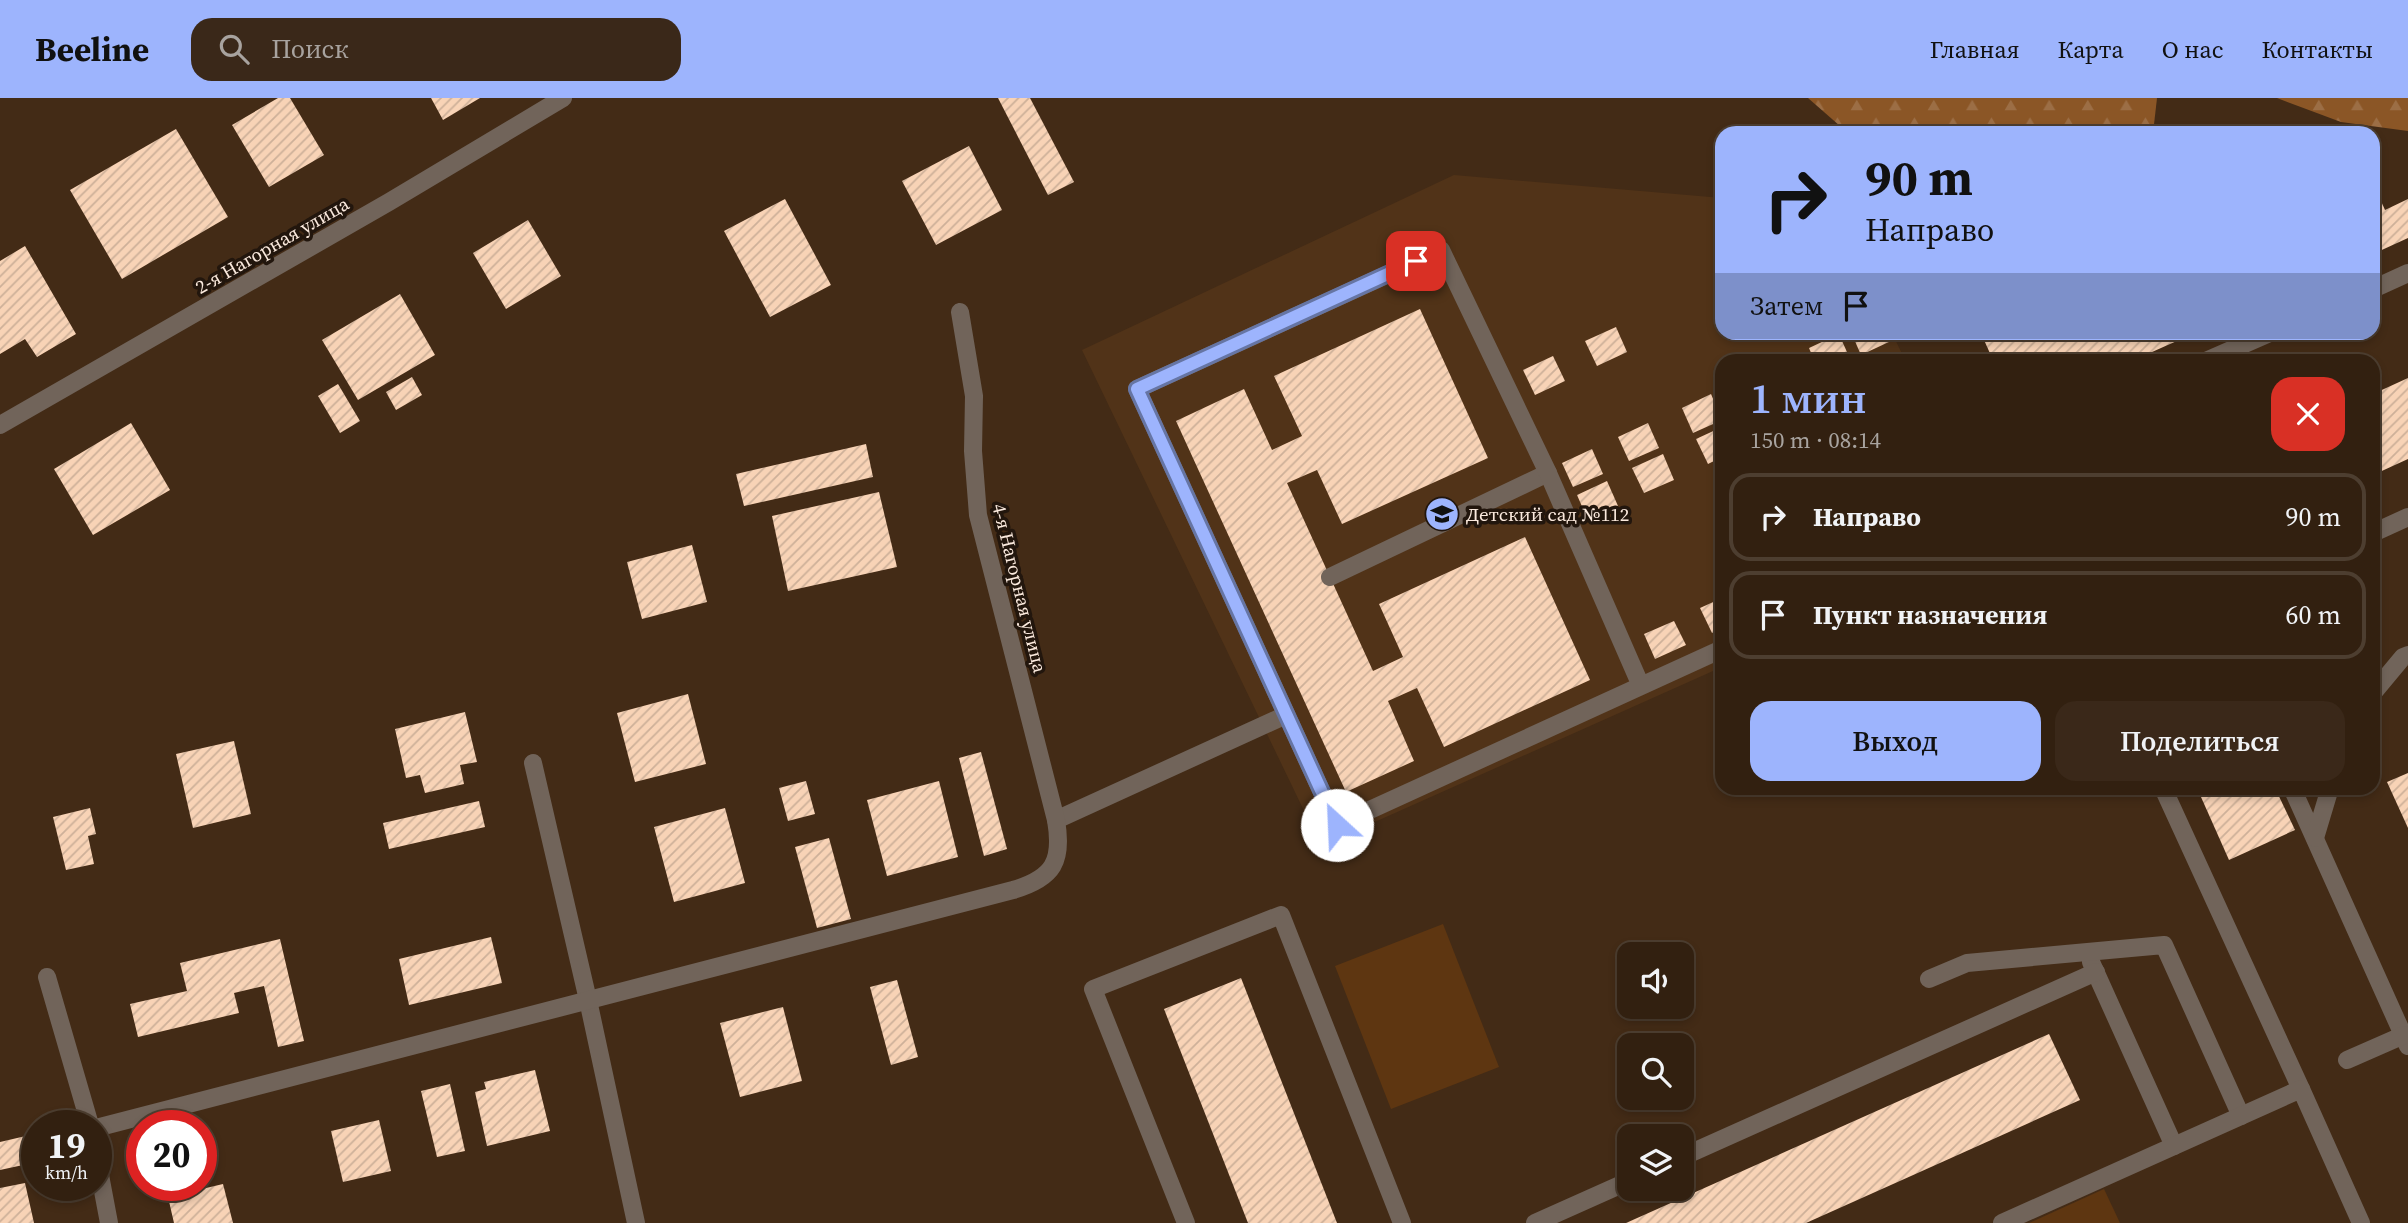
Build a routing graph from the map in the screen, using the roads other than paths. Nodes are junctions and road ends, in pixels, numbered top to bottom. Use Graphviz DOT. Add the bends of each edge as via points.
graph roads {
  1 [pos="563,98"];
  2 [pos="2408,273"];
  3 [pos="2380,286"];
  4 [pos="960,312"];
  5 [pos="2254,340"];
  6 [pos="2222,354"];
  7 [pos="0,425"];
  8 [pos="1548,472"];
  9 [pos="2408,517"];
  10 [pos="2380,530"];
  11 [pos="1330,577"];
  12 [pos="1715,652"];
  13 [pos="2408,655"];
  14 [pos="2380,685"];
  15 [pos="1641,686"];
  16 [pos="1286,715"];
  17 [pos="533,764"];
  18 [pos="2166,795"];
  19 [pos="2295,795"];
  20 [pos="2328,795"];
  21 [pos="1056,820"];
  22 [pos="2315,838"];
  23 [pos="2087,952"];
  24 [pos="2096,972"];
  25 [pos="47,977"];
  26 [pos="1928,979"];
  27 [pos="588,1000"];
  28 [pos="2406,1041"];
  29 [pos="2347,1060"];
  30 [pos="2301,1089"];
  31 [pos="86,1110"];
  32 [pos="2241,1116"];
  33 [pos="112,1124"];
  34 [pos="2174,1146"];
  35 [pos="1694,1152"];
  36 [pos="1617,1186"];
  37 [pos="105,1201"];
  38 [pos="109,1223"];
  39 [pos="636,1223"];
  40 [pos="1185,1223"];
  41 [pos="1402,1223"];
  42 [pos="1535,1223"];
  43 [pos="2002,1223"];
  44 [pos="2361,1223"];
  1 -- 7 [label="street, 2-я Нагорная улица"];
  2 -- 3 [label="street"];
  4 -- 21 [label="street, 4-я Нагорная улица" via="974,396 978,515"];
  5 -- 6 [label="street"];
  8 -- 11 [label="street"];
  8 -- 15 [label="street"];
  8 -- 16 [label="street" via="1441,250 1137,389"];
  9 -- 10 [label="street"];
  12 -- 15 [label="street"];
  13 -- 14 [label="street"];
  15 -- 16 [label="street" via="1337,825"];
  16 -- 21 [label="street"];
  17 -- 27 [label="street"];
  18 -- 30 [label="street"];
  19 -- 22 [label="street"];
  20 -- 22 [label="street"];
  21 -- 27 [label="street, 4-я Нагорная улица" via="1060,844 1051,870 1032,884"];
  22 -- 28 [label="street"];
  23 -- 24 [label="street"];
  23 -- 26 [label="street" via="1967,963"];
  23 -- 32 [label="street" via="2164,945"];
  24 -- 34 [label="street"];
  24 -- 35 [label="street"];
  25 -- 31 [label="street"];
  27 -- 33 [label="street"];
  27 -- 39 [label="street"];
  28 -- 29 [label="street"];
  30 -- 32 [label="street"];
  30 -- 44 [label="street"];
  32 -- 34 [label="street"];
  34 -- 43 [label="street"];
  36 -- 42 [label="street"];
  37 -- 38 [label="street"];
  40 -- 41 [label="street" via="1093,989 1281,915"];
}
